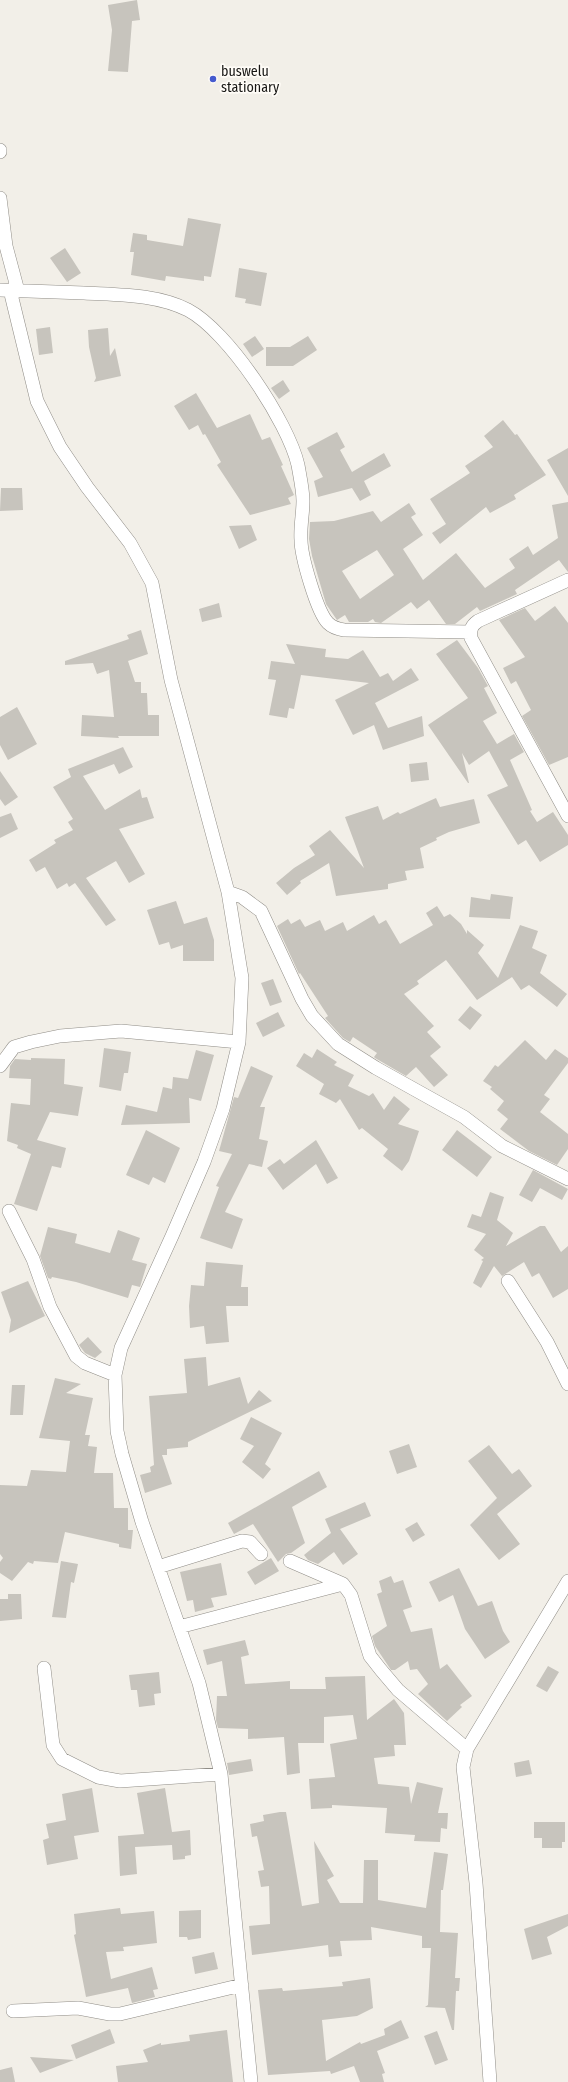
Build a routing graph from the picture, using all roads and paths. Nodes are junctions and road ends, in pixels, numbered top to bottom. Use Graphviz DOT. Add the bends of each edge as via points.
graph roads {
  1 [pos="0,198"];
  2 [pos="9,290"];
  3 [pos="568,580"];
  4 [pos="470,632"];
  5 [pos="568,816"];
  6 [pos="228,892"];
  7 [pos="239,1042"];
  8 [pos="0,1066"];
  9 [pos="568,1180"];
  10 [pos="9,1211"];
  11 [pos="508,1281"];
  12 [pos="115,1375"];
  13 [pos="568,1384"];
  14 [pos="261,1554"];
  15 [pos="290,1561"];
  16 [pos="158,1567"];
  17 [pos="568,1581"];
  18 [pos="343,1584"];
  19 [pos="180,1626"];
  20 [pos="44,1668"];
  21 [pos="467,1749"];
  22 [pos="221,1774"];
  23 [pos="242,1985"];
  24 [pos="13,2011"];
  25 [pos="251,2082"];
  26 [pos="490,2082"];
  1 -- 2 [label="street"];
  2 -- 4 [label="street" via="138,296 175,305 203,321 245,365 287,437 298,464 303,501 300,542 316,603 328,624 344,630"];
  2 -- 6 [label="street" via="40,408 60,448 86,488 130,542 152,583 171,680"];
  3 -- 4 [label="street" via="478,621 472,625"];
  4 -- 5 [label="street"];
  6 -- 7 [label="street" via="242,978"];
  6 -- 9 [label="street" via="260,911 302,999 312,1016 338,1044 464,1117 502,1146"];
  7 -- 8 [label="street" via="120,1031 60,1036 14,1048"];
  7 -- 12 [label="street" via="223,1109 204,1162 124,1341"];
  10 -- 12 [label="street" via="33,1259 50,1307 76,1356 84,1363"];
  11 -- 13 [label="street" via="547,1342"];
  12 -- 16 [label="street" via="117,1431"];
  14 -- 16 [label="street" via="250,1542 242,1541"];
  15 -- 18 [label="street"];
  16 -- 19 [label="street"];
  17 -- 21 [label="street"];
  18 -- 19 [label="street"];
  18 -- 21 [label="street" via="351,1594 370,1656 398,1690"];
  19 -- 22 [label="street" via="199,1683"];
  20 -- 22 [label="street" via="53,1745 62,1759 98,1777 120,1781"];
  21 -- 26 [label="street" via="463,1767 464,1784 476,1883"];
  22 -- 23 [label="street"];
  23 -- 24 [label="street" via="120,2014 78,2008"];
  23 -- 25 [label="street"];
}
